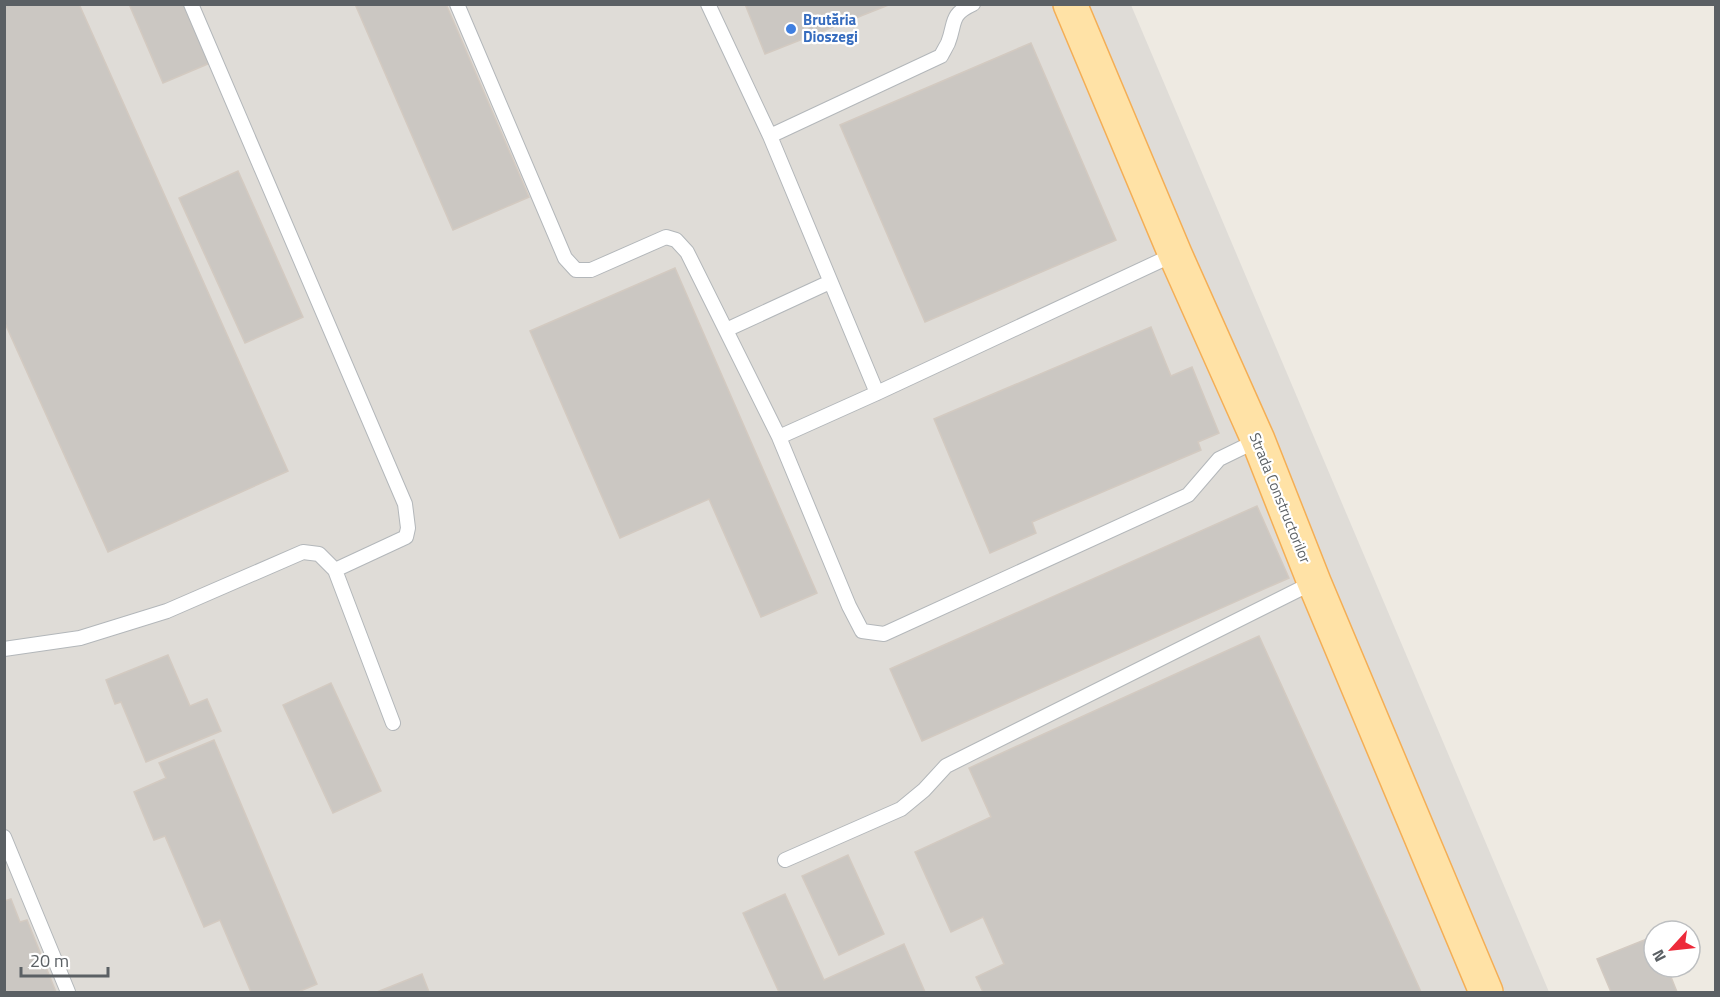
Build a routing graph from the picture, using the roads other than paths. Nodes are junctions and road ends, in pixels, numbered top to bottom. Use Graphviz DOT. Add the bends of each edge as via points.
graph roads {
  1 [pos="191,4"];
  2 [pos="457,4"];
  3 [pos="708,4"];
  4 [pos="973,4"];
  5 [pos="1070,4"];
  6 [pos="770,136"];
  7 [pos="1175,254"];
  8 [pos="830,282"];
  9 [pos="726,330"];
  10 [pos="877,393"];
  11 [pos="779,437"];
  12 [pos="1258,440"];
  13 [pos="335,570"];
  14 [pos="1314,582"];
  15 [pos="4,649"];
  16 [pos="393,723"];
  17 [pos="4,837"];
  18 [pos="9,859"];
  19 [pos="785,860"];
  20 [pos="68,993"];
  21 [pos="1486,993"];
  1 -- 13 [label="lane" via="405,504 406,537"];
  2 -- 9 [label="lane" via="565,258 576,270 591,270 666,237 676,240 687,252"];
  3 -- 6 [label="lane"];
  4 -- 6 [label="lane" via="961,10 952,24 941,56"];
  5 -- 7 [label="main road, Strada Constructorilor"];
  6 -- 8 [label="lane"];
  7 -- 10 [label="lane"];
  7 -- 12 [label="main road, Strada Constructorilor"];
  8 -- 9 [label="lane"];
  8 -- 10 [label="lane"];
  9 -- 11 [label="lane"];
  10 -- 11 [label="lane"];
  11 -- 12 [label="lane" via="862,631 884,634 1188,495 1219,459"];
  12 -- 14 [label="main road, Strada Constructorilor"];
  13 -- 15 [label="lane" via="319,554 303,552 167,611 80,638"];
  13 -- 16 [label="lane"];
  14 -- 19 [label="lane" via="946,766 901,809"];
  14 -- 21 [label="main road, Strada Constructorilor"];
  17 -- 18 [label="lane"];
  18 -- 20 [label="lane"];
}
